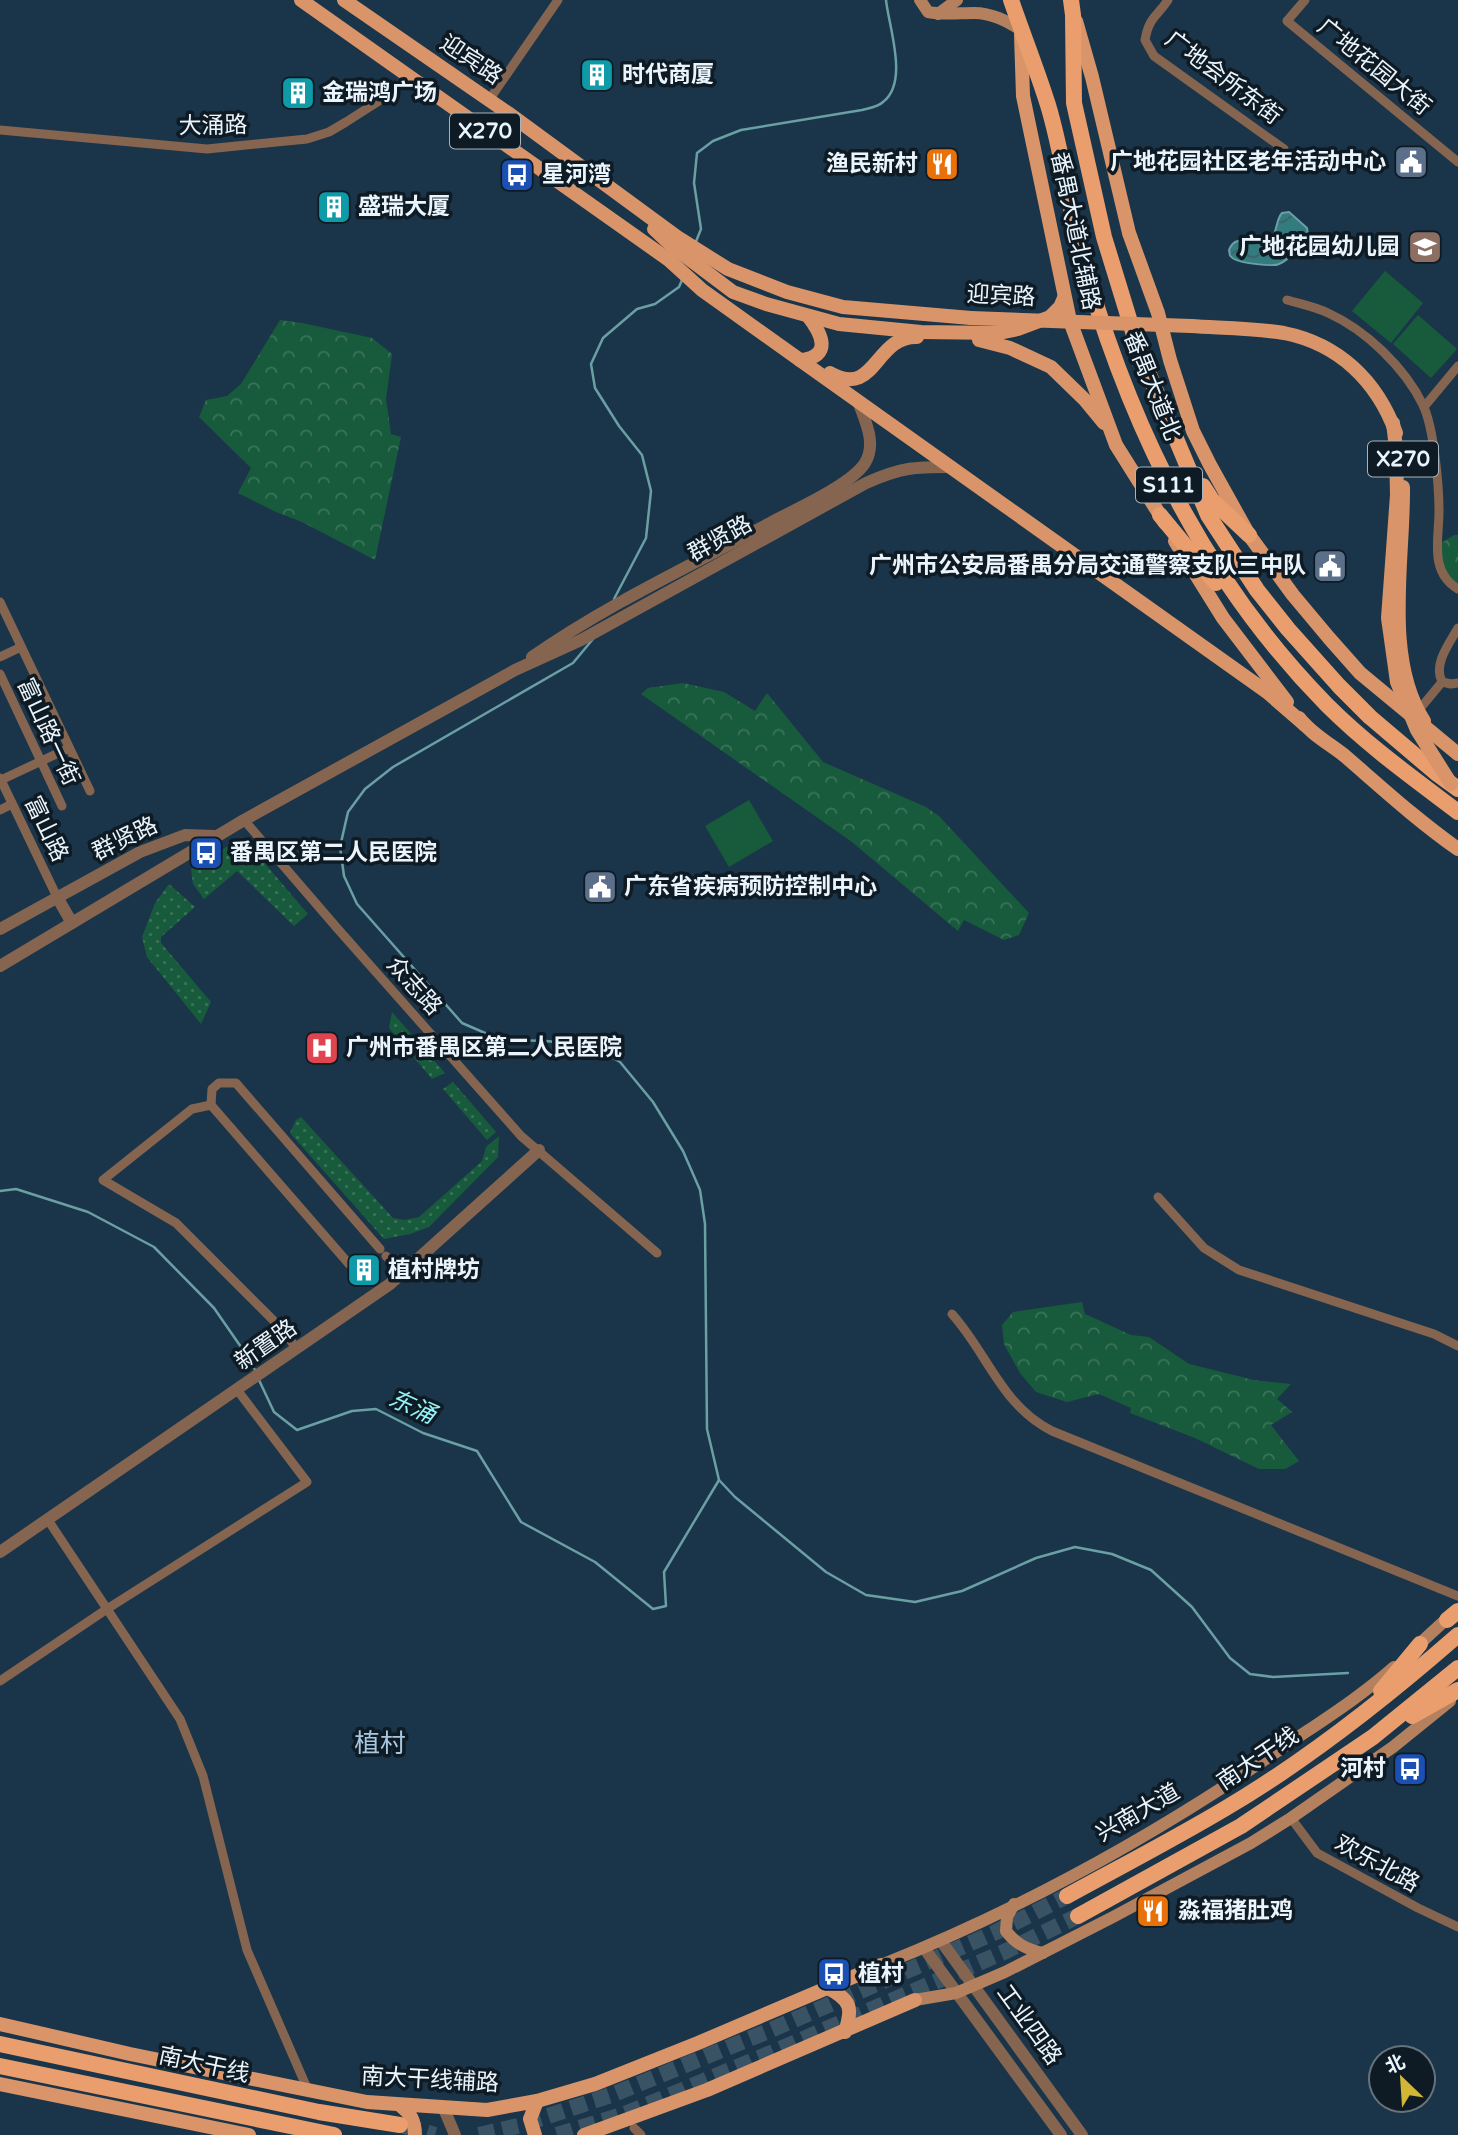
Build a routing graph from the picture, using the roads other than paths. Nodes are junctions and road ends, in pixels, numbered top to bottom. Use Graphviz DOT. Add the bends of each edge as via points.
graph roads {
  1 [pos="301,0"];
  2 [pos="344,0"];
  3 [pos="558,0"];
  4 [pos="920,0"];
  5 [pos="957,0"];
  6 [pos="1011,0"];
  7 [pos="1082,0"];
  8 [pos="1168,0"];
  9 [pos="1305,0"];
  10 [pos="1072,7"];
  11 [pos="938,14"];
  12 [pos="1021,30"];
  13 [pos="409,76"];
  14 [pos="489,100"];
  15 [pos="0,130"];
  16 [pos="1082,137"];
  17 [pos="1056,142"];
  18 [pos="1284,149"];
  19 [pos="1458,162"];
  20 [pos="673,248"];
  21 [pos="711,267"];
  22 [pos="1065,298"];
  23 [pos="1287,300"];
  24 [pos="808,316"];
  25 [pos="800,360"];
  26 [pos="1458,366"];
  27 [pos="818,373"];
  28 [pos="858,401"];
  29 [pos="1424,407"];
  30 [pos="1393,423"];
  31 [pos="1116,445"];
  32 [pos="1182,453"];
  33 [pos="952,467"];
  34 [pos="1160,514"];
  35 [pos="1249,535"];
  36 [pos="1458,589"];
  37 [pos="0,602"];
  38 [pos="1458,628"];
  39 [pos="579,634"];
  40 [pos="1272,644"];
  41 [pos="21,647"];
  42 [pos="0,657"];
  43 [pos="0,674"];
  44 [pos="1442,682"];
  45 [pos="1458,683"];
  46 [pos="1418,711"];
  47 [pos="1305,725"];
  48 [pos="1431,731"];
  49 [pos="69,748"];
  50 [pos="1458,754"];
  51 [pos="41,761"];
  52 [pos="0,779"];
  53 [pos="1455,786"];
  54 [pos="90,792"];
  55 [pos="12,804"];
  56 [pos="62,806"];
  57 [pos="0,810"];
  58 [pos="1458,812"];
  59 [pos="244,820"];
  60 [pos="215,836"];
  61 [pos="1458,849"];
  62 [pos="57,897"];
  63 [pos="72,923"];
  64 [pos="0,929"];
  65 [pos="0,966"];
  66 [pos="211,1105"];
  67 [pos="539,1150"];
  68 [pos="1158,1196"];
  69 [pos="657,1253"];
  70 [pos="349,1264"];
  71 [pos="402,1273"];
  72 [pos="952,1314"];
  73 [pos="1458,1346"];
  74 [pos="297,1349"];
  75 [pos="237,1391"];
  76 [pos="48,1520"];
  77 [pos="0,1552"];
  78 [pos="1458,1596"];
  79 [pos="107,1609"];
  80 [pos="1454,1613"];
  81 [pos="1458,1635"];
  82 [pos="1420,1644"];
  83 [pos="1458,1668"];
  84 [pos="0,1681"];
  85 [pos="1458,1692"];
  86 [pos="1360,1715"];
  87 [pos="1373,1737"];
  88 [pos="1291,1818"];
  89 [pos="1067,1896"];
  90 [pos="1014,1904"];
  91 [pos="1078,1916"];
  92 [pos="1458,1927"];
  93 [pos="941,1941"];
  94 [pos="924,1948"];
  95 [pos="1043,1953"];
  96 [pos="881,1965"];
  97 [pos="974,1985"];
  98 [pos="828,1988"];
  99 [pos="956,1993"];
  100 [pos="915,2000"];
  101 [pos="0,2024"];
  102 [pos="845,2032"];
  103 [pos="0,2043"];
  104 [pos="0,2066"];
  105 [pos="0,2084"];
  106 [pos="307,2088"];
  107 [pos="537,2101"];
  108 [pos="401,2106"];
  109 [pos="1062,2108"];
  110 [pos="444,2109"];
  111 [pos="1048,2118"];
  112 [pos="400,2125"];
  113 [pos="249,2135"];
  114 [pos="334,2135"];
  115 [pos="415,2135"];
  116 [pos="455,2135"];
  117 [pos="535,2135"];
  118 [pos="584,2135"];
  119 [pos="1060,2135"];
  120 [pos="1082,2135"];
  1 -- 13 [label="main road, 迎宾路 / X270"];
  2 -- 14 [label="main road, 迎宾路 / X270"];
  3 -- 14 [label="street"];
  4 -- 11 [label="main road" via="928,12"];
  5 -- 11 [label="main road"];
  6 -- 12 [label="highway, 番禺大道北 / S111"];
  7 -- 10 [label="main road"];
  8 -- 18 [label="street, 广地会所东街" via="1147,24 1145,40 1154,56"];
  9 -- 19 [label="street, 广地花园大街" via="1287,21"];
  10 -- 16 [label="highway, 番禺大道北 / S111" via="1074,103"];
  10 -- 35 [label="main road" via="1129,233 1192,431"];
  11 -- 12 [label="main road" via="977,12 1004,19"];
  12 -- 17 [label="highway, 番禺大道北 / S111"];
  12 -- 22 [label="main road, 番禺大道北辅路" via="1023,96"];
  13 -- 15 [label="street, 大涌路" via="346,122 307,139 207,149"];
  13 -- 20 [label="main road, 迎宾路 / X270"];
  14 -- 20 [label="main road, 迎宾路 / X270" via="593,175"];
  16 -- 17 [label="highway"];
  16 -- 32 [label="highway, 番禺大道北 / S111" via="1104,237 1131,327"];
  17 -- 40 [label="highway, 番禺大道北 / S111" via="1086,274 1143,428 1177,502 1215,566"];
  20 -- 21 [label="main road, 迎宾路 / X270"];
  20 -- 25 [label="main road, 迎宾路 / X270" via="702,290"];
  21 -- 24 [label="main road" via="733,292"];
  21 -- 30 [label="main road, 迎宾路 / X270, bridge" via="814,301 867,310 1283,333 1307,339 1352,364 1377,393"];
  22 -- 24 [label="main road" via="1050,317 988,334 897,330"];
  22 -- 31 [label="main road, 番禺大道北辅路"];
  23 -- 29 [label="street" via="1328,312 1363,332 1389,357"];
  24 -- 25 [label="main road" via="823,342 815,355"];
  25 -- 27 [label="main road, 迎宾路 / X270"];
  26 -- 29 [label="street"];
  27 -- 28 [label="main road, 迎宾路 / X270"];
  27 -- 31 [label="main road" via="843,380 858,378 895,342 908,337 996,343 1051,368 1101,418"];
  28 -- 33 [label="main road, 迎宾路 / X270"];
  28 -- 39 [label="street, 群贤路" via="870,447 863,466 852,476 637,595"];
  29 -- 36 [label="street" via="1433,442 1439,511 1437,561 1448,583"];
  30 -- 46 [label="main road, 迎宾路 / X270" via="1403,462 1399,634 1406,678"];
  30 -- 53 [label="main road, bridge" via="1397,495 1388,618 1397,682 1417,730"];
  31 -- 34 [label="main road, 番禺大道北辅路"];
  32 -- 35 [label="highway" via="1212,500"];
  32 -- 53 [label="highway, 番禺大道北 / S111" via="1208,514 1280,619 1370,717"];
  33 -- 39 [label="street, 群贤路" via="917,466 866,482 627,615"];
  33 -- 47 [label="main road, 迎宾路 / X270" via="1267,692"];
  34 -- 40 [label="highway" via="1231,603"];
  34 -- 47 [label="main road, 番禺大道北辅路" via="1223,618"];
  35 -- 48 [label="main road" via="1360,673"];
  37 -- 41 [label="street"];
  38 -- 44 [label="street" via="1438,666"];
  39 -- 59 [label="street, 群贤路"];
  40 -- 58 [label="highway, 番禺大道北 / S111" via="1360,735"];
  41 -- 42 [label="street"];
  41 -- 49 [label="street"];
  43 -- 51 [label="street, 富山路一街"];
  44 -- 45 [label="street"];
  44 -- 46 [label="street"];
  46 -- 48 [label="main road, 迎宾路 / X270"];
  47 -- 61 [label="main road, 番禺大道北辅路"];
  48 -- 50 [label="main road"];
  49 -- 51 [label="street"];
  49 -- 54 [label="street"];
  51 -- 52 [label="street"];
  51 -- 56 [label="street, 富山路一街"];
  52 -- 55 [label="street, 富山路"];
  55 -- 57 [label="street"];
  55 -- 62 [label="street, 富山路"];
  59 -- 60 [label="street, 群贤路"];
  59 -- 67 [label="street, 众志路" via="521,1136"];
  60 -- 62 [label="street, 群贤路" via="185,835 168,841"];
  60 -- 63 [label="street, 群贤路"];
  62 -- 63 [label="street"];
  62 -- 64 [label="street, 群贤路"];
  63 -- 65 [label="street, 群贤路"];
  66 -- 70 [label="street"];
  66 -- 71 [label="street" via="212,1088 236,1083"];
  66 -- 74 [label="street" via="191,1109 103,1180 176,1223"];
  67 -- 69 [label="street, 众志路"];
  67 -- 71 [label="street, 新置路"];
  68 -- 73 [label="street" via="1203,1248 1239,1270"];
  71 -- 74 [label="street, 新置路"];
  72 -- 78 [label="street" via="998,1382 1034,1421"];
  74 -- 75 [label="street, 新置路"];
  75 -- 76 [label="street, 新置路"];
  75 -- 79 [label="street" via="307,1482"];
  76 -- 77 [label="street, 新置路"];
  76 -- 79 [label="street"];
  79 -- 84 [label="street"];
  79 -- 106 [label="street" via="180,1719 203,1776 247,1950"];
  80 -- 82 [label="main road, 兴南大道"];
  81 -- 86 [label="highway, 南大干线"];
  82 -- 86 [label="highway"];
  82 -- 90 [label="main road, 兴南大道" via="1374,1685 1241,1776 1153,1831"];
  83 -- 87 [label="highway, 南大干线"];
  85 -- 87 [label="highway"];
  85 -- 88 [label="main road" via="1393,1746"];
  86 -- 89 [label="highway, 南大干线" via="1228,1807"];
  87 -- 91 [label="highway, 南大干线" via="1241,1826"];
  88 -- 92 [label="street, 欢乐北路" via="1317,1853"];
  88 -- 95 [label="main road"];
  90 -- 93 [label="main road, 兴南大道"];
  90 -- 95 [label="main road" via="1006,1931 1015,1942"];
  93 -- 94 [label="main road, 兴南大道"];
  93 -- 97 [label="street, 工业四路"];
  94 -- 96 [label="main road, 兴南大道"];
  94 -- 99 [label="street, 工业四路"];
  95 -- 97 [label="main road"];
  96 -- 98 [label="main road, 南大干线辅路"];
  97 -- 99 [label="main road"];
  97 -- 109 [label="street, 工业四路"];
  98 -- 102 [label="main road" via="849,2006"];
  98 -- 107 [label="main road, 南大干线辅路" via="626,2072"];
  99 -- 100 [label="main road"];
  99 -- 111 [label="street, 工业四路"];
  100 -- 102 [label="main road"];
  101 -- 108 [label="main road, 南大干线辅路" via="314,2092"];
  102 -- 118 [label="main road"];
  103 -- 112 [label="highway, 南大干线" via="318,2112"];
  104 -- 114 [label="highway, 南大干线"];
  105 -- 113 [label="main road"];
  107 -- 110 [label="main road, 南大干线辅路" via="487,2110"];
  107 -- 117 [label="main road" via="530,2119"];
  108 -- 110 [label="main road, 南大干线辅路"];
  108 -- 115 [label="main road" via="411,2115"];
  109 -- 111 [label="street"];
  109 -- 120 [label="street, 工业四路"];
  110 -- 116 [label="street"];
  111 -- 119 [label="street, 工业四路"];
}
